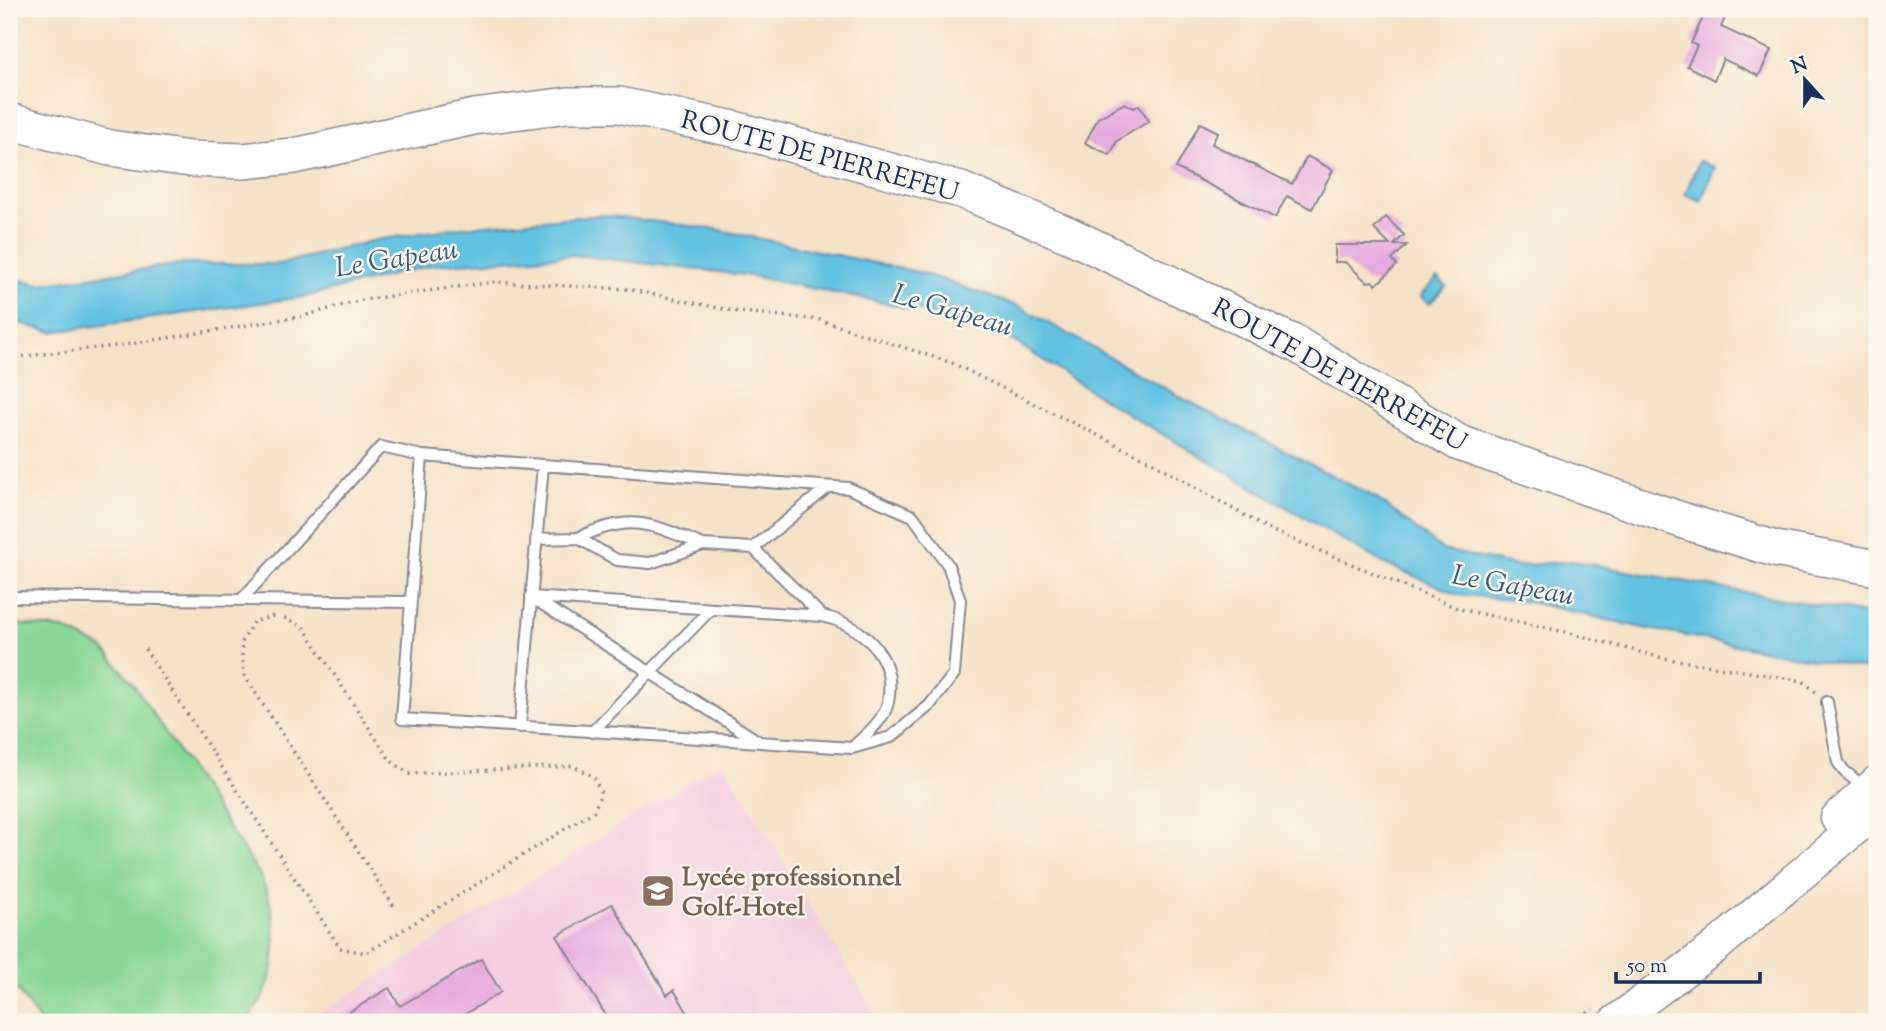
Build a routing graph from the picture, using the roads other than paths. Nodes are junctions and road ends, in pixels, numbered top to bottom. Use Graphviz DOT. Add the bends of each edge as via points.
graph roads {
  1 [pos="9,121"];
  2 [pos="422,456"];
  3 [pos="543,465"];
  4 [pos="828,487"];
  5 [pos="578,538"];
  6 [pos="536,539"];
  7 [pos="703,545"];
  8 [pos="753,548"];
  9 [pos="1877,553"];
  10 [pos="1815,557"];
  11 [pos="1877,568"];
  12 [pos="9,597"];
  13 [pos="531,597"];
  14 [pos="242,599"];
  15 [pos="409,602"];
  16 [pos="711,609"];
  17 [pos="821,616"];
  18 [pos="650,673"];
  19 [pos="1827,702"];
  20 [pos="520,727"];
  21 [pos="592,732"];
  22 [pos="760,743"];
  23 [pos="852,748"];
  24 [pos="1874,794"];
  25 [pos="1624,1015"];
  1 -- 10 [label="main road, ROUTE DE PIERREFEU" via="110,148 243,161 294,156 474,117 568,105 619,105 734,129 961,190 1069,235 1296,344 1459,443 1684,522"];
  2 -- 3 [label="lane"];
  2 -- 14 [label="lane" via="381,447"];
  2 -- 15 [label="lane"];
  3 -- 4 [label="lane"];
  3 -- 6 [label="lane"];
  4 -- 8 [label="lane"];
  4 -- 23 [label="lane" via="848,488 914,516 948,565 960,600 954,674 929,706 891,737"];
  5 -- 6 [label="lane"];
  5 -- 7 [label="lane" via="604,525 631,521"];
  5 -- 7 [label="lane" via="617,560 650,564"];
  6 -- 13 [label="lane"];
  7 -- 8 [label="lane"];
  8 -- 17 [label="lane"];
  9 -- 10 [label="main road"];
  10 -- 11 [label="main road"];
  12 -- 14 [label="lane"];
  13 -- 16 [label="lane"];
  13 -- 18 [label="lane"];
  13 -- 20 [label="lane"];
  14 -- 15 [label="lane"];
  15 -- 20 [label="lane" via="402,719"];
  16 -- 17 [label="lane"];
  16 -- 18 [label="lane"];
  17 -- 23 [label="lane" via="862,634 879,649 888,673 888,703 873,729"];
  18 -- 21 [label="lane"];
  18 -- 22 [label="lane"];
  19 -- 24 [label="lane" via="1838,762"];
  20 -- 21 [label="lane"];
  21 -- 22 [label="lane"];
  22 -- 23 [label="lane"];
  24 -- 25 [label="main road" via="1702,937"];
}
